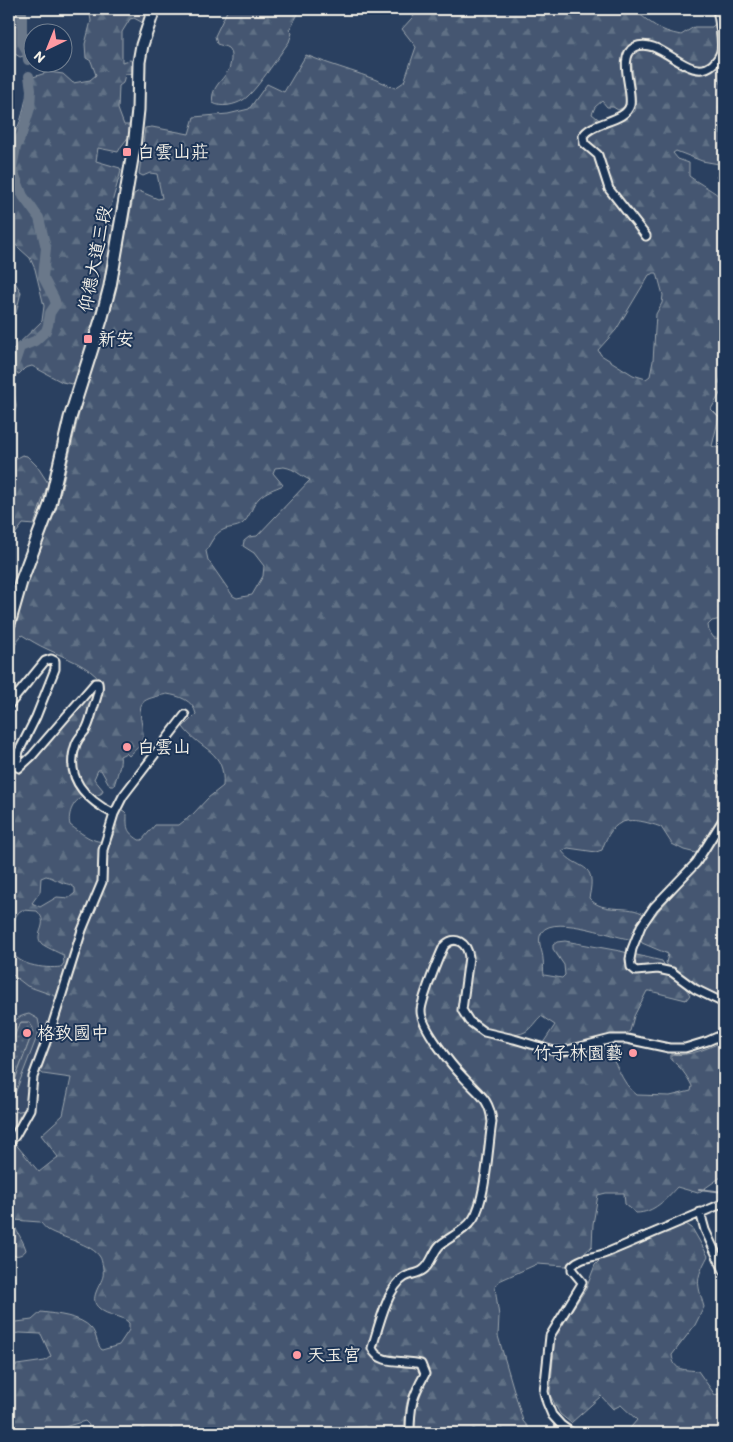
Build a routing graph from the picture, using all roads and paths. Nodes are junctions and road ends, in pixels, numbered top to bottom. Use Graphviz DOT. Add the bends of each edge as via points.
graph roads {
  1 [pos="154,9"];
  2 [pos="717,9"];
  3 [pos="646,236"];
  4 [pos="9,624"];
  5 [pos="9,705"];
  6 [pos="186,715"];
  7 [pos="114,814"];
  8 [pos="724,818"];
  9 [pos="724,1003"];
  10 [pos="724,1034"];
  11 [pos="9,1143"];
  12 [pos="724,1202"];
  13 [pos="700,1212"];
  14 [pos="724,1272"];
  15 [pos="410,1433"];
  16 [pos="572,1433"];
  1 -- 4 [label="main road, 仰德大道三段" via="139,62 134,148 99,332 70,418 50,505 20,582"];
  2 -- 3 [label="street" via="721,51 710,66 696,70 660,50 637,46 627,57 626,64 628,110 583,136 584,143 598,155 610,189"];
  5 -- 7 [label="street" via="45,662 55,661 55,669 17,757 16,766 19,768 98,683 88,724 77,741 74,776 89,798"];
  6 -- 7 [label="street" via="123,796"];
  7 -- 11 [label="street" via="103,850 102,882 82,930 54,1023 33,1077 30,1109"];
  8 -- 9 [label="street" via="696,863 654,906 641,926 630,964 636,970 672,972 695,989"];
  10 -- 15 [label="street" via="685,1048 611,1039 554,1051 484,1032 469,1021 462,1010 469,957 467,949 462,942 455,940 444,946 424,999 422,1018 464,1079 486,1102 492,1122 479,1207 472,1220 440,1246 423,1270 404,1277 392,1292 372,1348 374,1355 383,1360 421,1364 425,1374 410,1409"];
  12 -- 13 [label="street"];
  13 -- 14 [label="street"];
  13 -- 16 [label="street" via="572,1266 582,1282 553,1329 544,1392 552,1415"];
}
